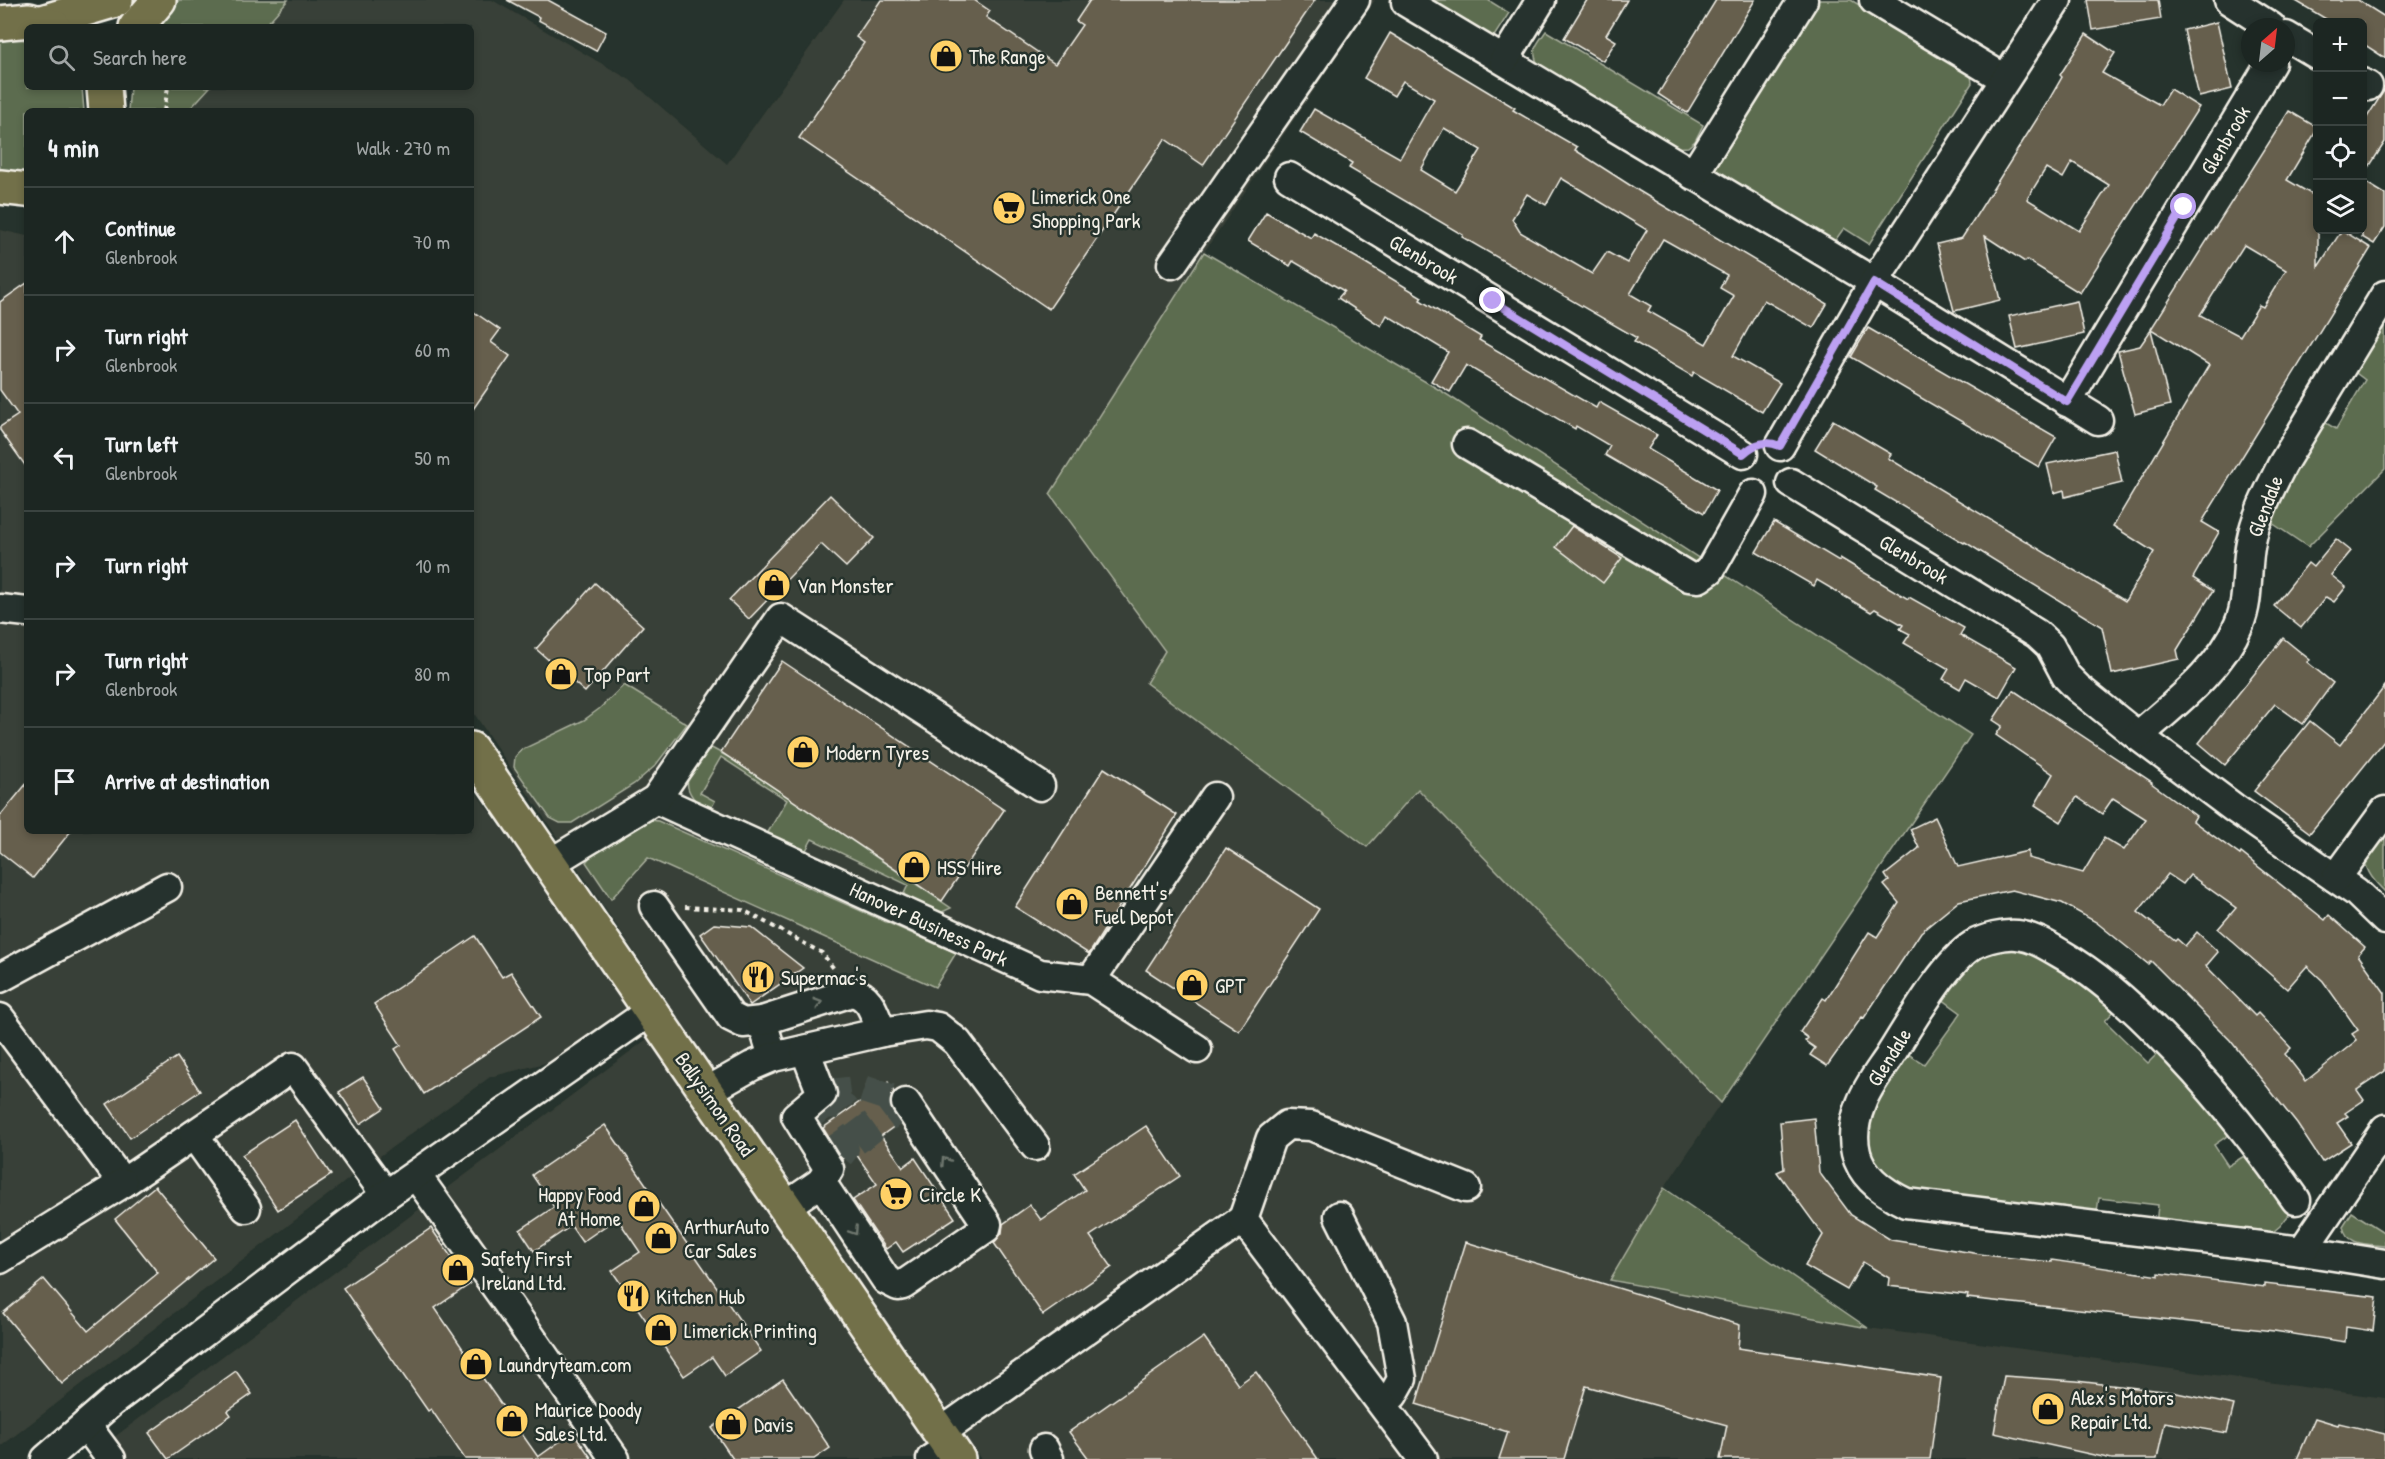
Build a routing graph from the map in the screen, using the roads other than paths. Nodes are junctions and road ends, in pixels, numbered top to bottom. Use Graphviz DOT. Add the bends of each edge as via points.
graph roads {
  1 [pos="116,0"];
  2 [pos="159,0"];
  3 [pos="1355,0"];
  4 [pos="1541,0"];
  5 [pos="1803,0"];
  6 [pos="1874,0"];
  7 [pos="2057,0"];
  8 [pos="2229,0"];
  9 [pos="1406,2"];
  10 [pos="2257,18"];
  11 [pos="1,21"];
  12 [pos="42,24"];
  13 [pos="51,24"];
  14 [pos="139,24"];
  15 [pos="2295,42"];
  16 [pos="2313,52"];
  17 [pos="1504,60"];
  18 [pos="2266,72"];
  19 [pos="2005,79"];
  20 [pos="1694,175"];
  21 [pos="1289,177"];
  22 [pos="0,187"];
  23 [pos="24,190"];
  24 [pos="1172,264"];
  25 [pos="1874,282"];
  26 [pos="2384,299"];
  27 [pos="2067,402"];
  28 [pos="2098,420"];
  29 [pos="1467,444"];
  30 [pos="1780,446"];
  31 [pos="1743,454"];
  32 [pos="1791,483"];
  33 [pos="1753,494"];
  34 [pos="0,609"];
  35 [pos="24,612"];
  36 [pos="2138,736"];
  37 [pos="474,753"];
  38 [pos="1040,786"];
  39 [pos="1215,797"];
  40 [pos="656,798"];
  41 [pos="2385,811"];
  42 [pos="549,864"];
  43 [pos="2336,878"];
  44 [pos="167,887"];
  45 [pos="654,906"];
  46 [pos="2385,920"];
  47 [pos="0,978"];
  48 [pos="1091,980"];
  49 [pos="651,1010"];
  50 [pos="0,1018"];
  51 [pos="762,1021"];
  52 [pos="882,1032"];
  53 [pos="1197,1048"];
  54 [pos="805,1050"];
  55 [pos="773,1058"];
  56 [pos="706,1092"];
  57 [pos="906,1103"];
  58 [pos="2385,1129"];
  59 [pos="194,1135"];
  60 [pos="1035,1146"];
  61 [pos="416,1174"];
  62 [pos="821,1182"];
  63 [pos="123,1184"];
  64 [pos="1466,1188"];
  65 [pos="386,1195"];
  66 [pos="2296,1200"];
  67 [pos="786,1206"];
  68 [pos="246,1208"];
  69 [pos="1339,1216"];
  70 [pos="1243,1219"];
  71 [pos="2302,1251"];
  72 [pos="0,1259"];
  73 [pos="2385,1264"];
  74 [pos="1382,1403"];
  75 [pos="86,1425"];
  76 [pos="945,1450"];
  77 [pos="46,1459"];
  78 [pos="111,1459"];
  79 [pos="615,1459"];
  80 [pos="1423,1459"];
  1 -- 13 [label="main road"];
  2 -- 14 [label="main road"];
  3 -- 24 [label="street"];
  4 -- 17 [label="street"];
  5 -- 20 [label="street"];
  6 -- 19 [label="street"];
  7 -- 19 [label="street"];
  8 -- 10 [label="street"];
  9 -- 17 [label="street"];
  11 -- 12 [label="main road"];
  15 -- 16 [label="street"];
  17 -- 20 [label="street"];
  18 -- 27 [label="street, Glenbrook"];
  19 -- 25 [label="street"];
  20 -- 25 [label="street"];
  21 -- 31 [label="street, Glenbrook"];
  22 -- 23 [label="main road"];
  25 -- 27 [label="street"];
  25 -- 30 [label="street"];
  26 -- 36 [label="street, Glendale" via="2269,490 2250,543 2240,623 2192,688"];
  27 -- 28 [label="street"];
  29 -- 33 [label="street" via="1689,577 1699,578 1710,570"];
  30 -- 31 [label="street" via="1763,442"];
  30 -- 32 [label="street" via="1794,466"];
  31 -- 33 [label="street" via="1741,482"];
  32 -- 33 [label="street" via="1779,495"];
  32 -- 36 [label="street, Glenbrook" via="2037,633 2068,679"];
  34 -- 35 [label="street"];
  36 -- 43 [label="street"];
  37 -- 42 [label="main road, Ballysimon Road"];
  38 -- 40 [label="street" via="781,618"];
  39 -- 48 [label="street"];
  40 -- 42 [label="street"];
  40 -- 48 [label="street, Hanover Business Park" via="1040,974"];
  41 -- 43 [label="street"];
  42 -- 49 [label="main road, Ballysimon Road"];
  43 -- 46 [label="street"];
  44 -- 47 [label="street"];
  45 -- 51 [label="street" via="731,1017 743,1023"];
  48 -- 53 [label="street, Hanover Business Park"];
  49 -- 56 [label="main road, Ballysimon Road"];
  49 -- 61 [label="street"];
  50 -- 63 [label="street"];
  51 -- 52 [label="street, one-way" via="852,992 868,999"];
  51 -- 55 [label="street"];
  52 -- 54 [label="street"];
  52 -- 60 [label="street" via="926,1024 948,1033"];
  54 -- 55 [label="street"];
  54 -- 62 [label="street" via="822,1094 796,1116 830,1169"];
  55 -- 56 [label="street" via="752,1065"];
  56 -- 67 [label="main road, Ballysimon Road"];
  62 -- 57 [label="street, one-way" via="886,1280 897,1286 986,1228"];
  58 -- 71 [label="street"];
  59 -- 63 [label="street"];
  59 -- 65 [label="street" via="293,1067"];
  59 -- 68 [label="street"];
  61 -- 65 [label="street"];
  61 -- 79 [label="street"];
  62 -- 67 [label="street"];
  63 -- 72 [label="street"];
  64 -- 70 [label="street" via="1311,1126 1287,1125 1271,1138"];
  65 -- 75 [label="street" via="112,1401"];
  66 -- 71 [label="street, Glendale" via="2196,1071 2145,1020 2080,965 2038,940 2015,935 1974,945 1953,962 1869,1088 1856,1122 1857,1155 1866,1172 1884,1192 1906,1203"];
  67 -- 76 [label="main road, Ballysimon Road"];
  69 -- 74 [label="street" via="1392,1322 1402,1378 1393,1395"];
  70 -- 74 [label="street"];
  70 -- 76 [label="street"];
  71 -- 73 [label="street, Glendale"];
  74 -- 80 [label="street"];
  75 -- 77 [label="street"];
  75 -- 78 [label="street"];
}
